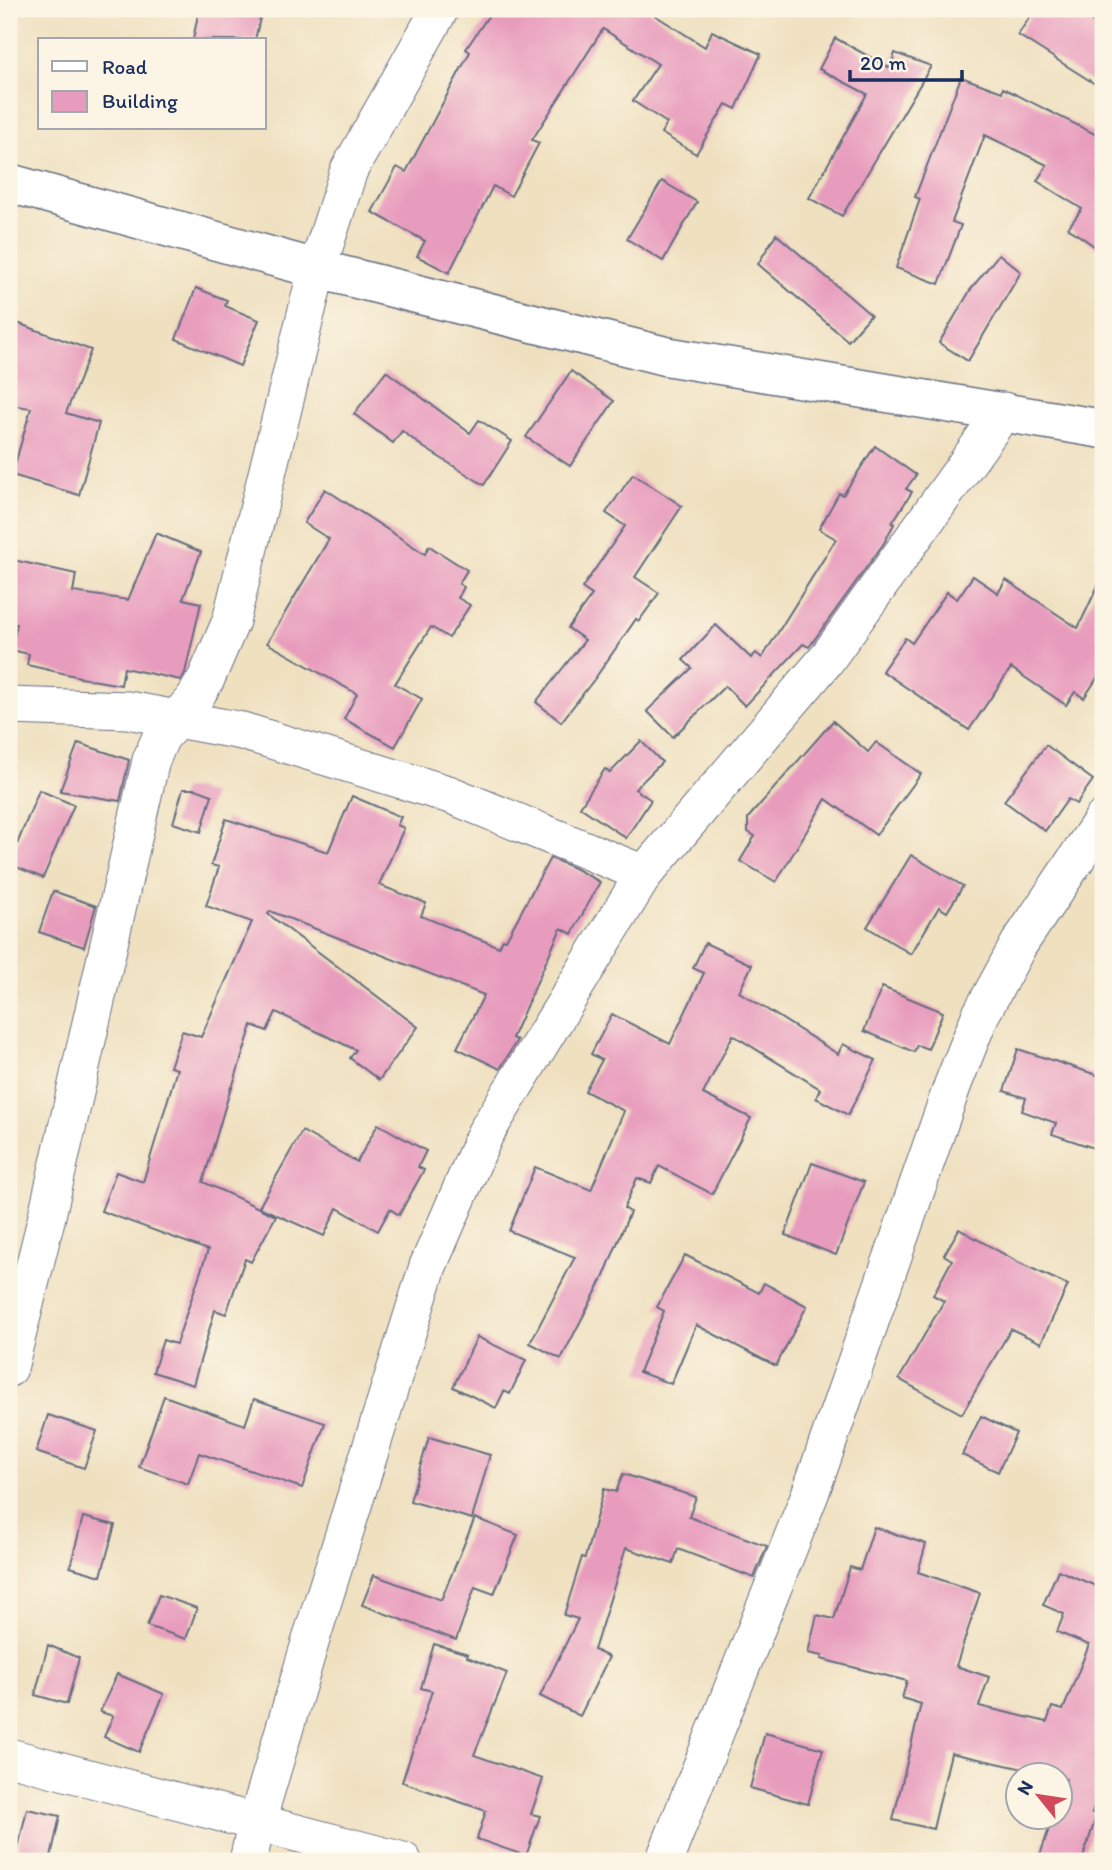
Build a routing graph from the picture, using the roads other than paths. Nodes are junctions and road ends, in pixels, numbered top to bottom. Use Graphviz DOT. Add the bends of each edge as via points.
graph roads {
  1 [pos="440,9"];
  2 [pos="9,183"];
  3 [pos="317,269"];
  4 [pos="1004,411"];
  5 [pos="1103,429"];
  6 [pos="9,706"];
  7 [pos="176,718"];
  8 [pos="1103,819"];
  9 [pos="644,874"];
  10 [pos="9,1368"];
  11 [pos="9,1757"];
  12 [pos="257,1821"];
  13 [pos="248,1861"];
  14 [pos="403,1861"];
  15 [pos="664,1861"];
  1 -- 3 [label="street" via="349,170"];
  2 -- 3 [label="street"];
  3 -- 4 [label="street" via="665,356"];
  3 -- 7 [label="street" via="230,621 206,679"];
  4 -- 5 [label="street"];
  4 -- 9 [label="street" via="826,660"];
  6 -- 7 [label="street" via="128,710"];
  7 -- 9 [label="street" via="242,731 451,795"];
  7 -- 10 [label="street" via="151,760"];
  8 -- 15 [label="street" via="1019,944 980,1016 810,1494"];
  9 -- 12 [label="street" via="485,1134 428,1266"];
  11 -- 12 [label="street"];
  12 -- 13 [label="street"];
  12 -- 14 [label="street"];
}
